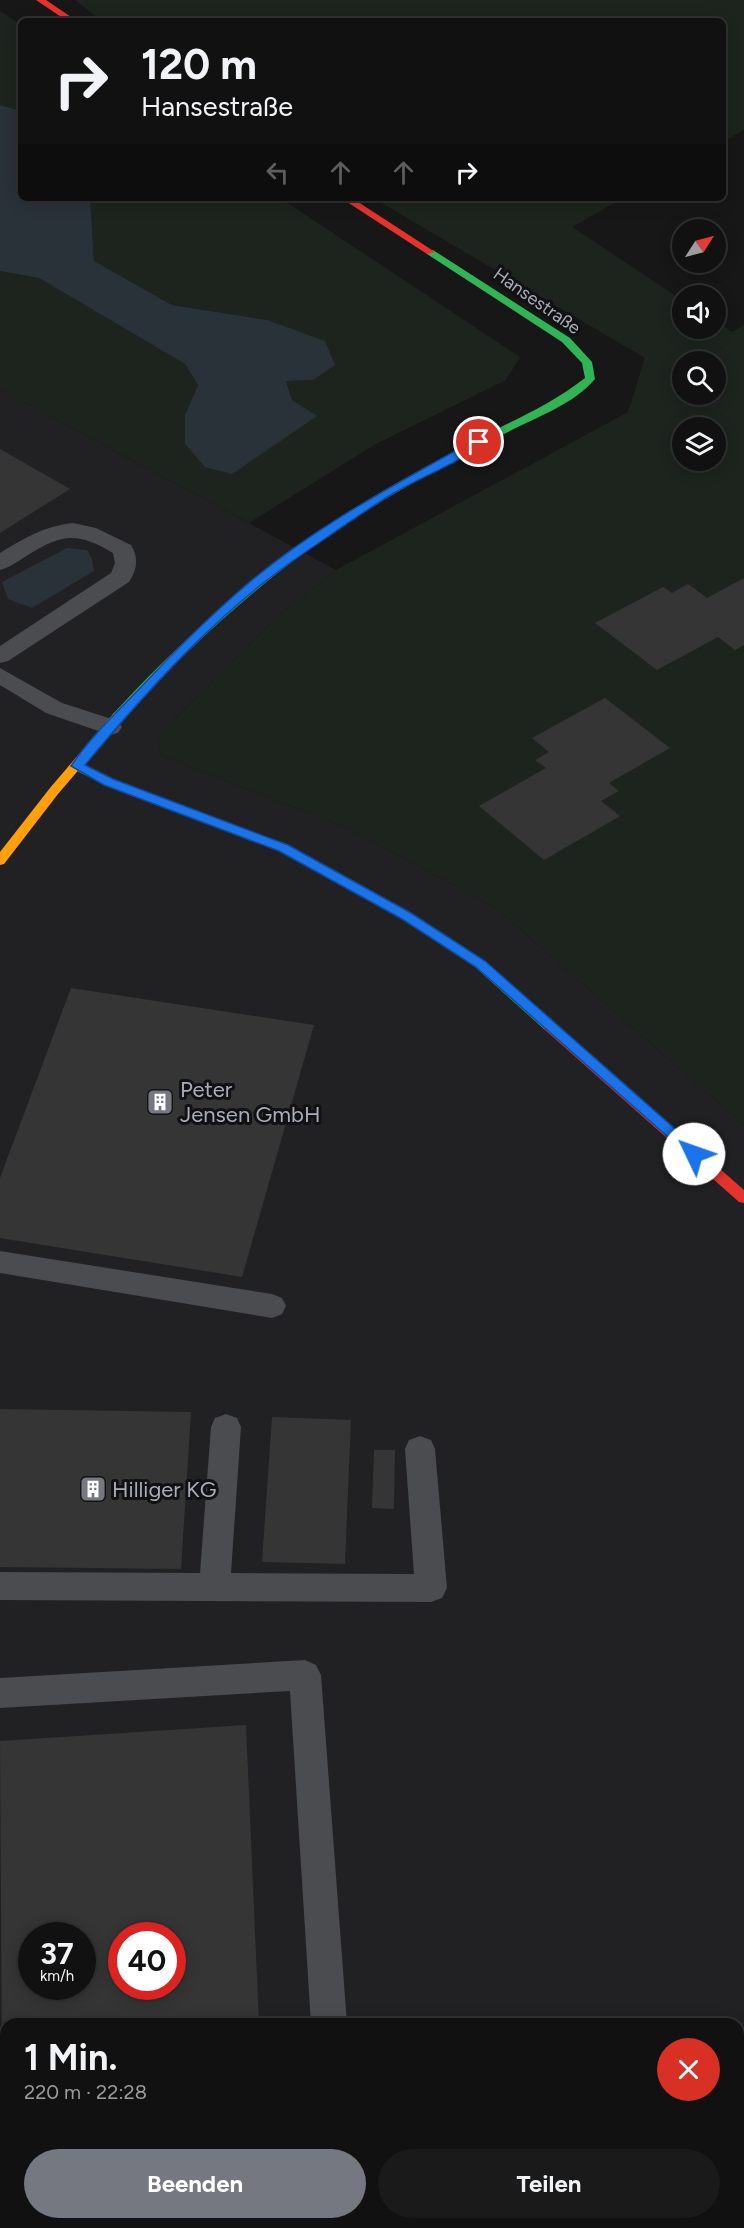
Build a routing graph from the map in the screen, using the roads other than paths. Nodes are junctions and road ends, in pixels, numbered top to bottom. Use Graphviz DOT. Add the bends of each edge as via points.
graph roads {
  1 [pos="40,0"];
  2 [pos="68,18"];
  3 [pos="351,201"];
  4 [pos="0,563"];
  5 [pos="0,656"];
  6 [pos="0,675"];
  7 [pos="110,728"];
  8 [pos="77,766"];
  9 [pos="0,861"];
  10 [pos="744,1198"];
  11 [pos="0,1262"];
  12 [pos="272,1306"];
  13 [pos="226,1427"];
  14 [pos="420,1449"];
  15 [pos="214,1585"];
  16 [pos="0,1586"];
  17 [pos="0,1693"];
  18 [pos="329,2018"];
  1 -- 2 [label="street"];
  3 -- 7 [label="street, Hansestraße" via="566,340 587,362 590,379 568,397 389,491 300,550 243,593 190,642"];
  4 -- 5 [label="lane" via="46,534 76,528 103,536 123,550 126,563 121,577"];
  6 -- 7 [label="lane" via="54,708"];
  7 -- 8 [label="street, Hansestraße"];
  8 -- 9 [label="street, Hansestraße"];
  8 -- 10 [label="street" via="109,782 283,848 407,916 480,964"];
  11 -- 12 [label="lane"];
  13 -- 15 [label="lane"];
  14 -- 15 [label="lane" via="431,1588"];
  15 -- 16 [label="lane"];
  17 -- 18 [label="lane" via="305,1676"];
}
